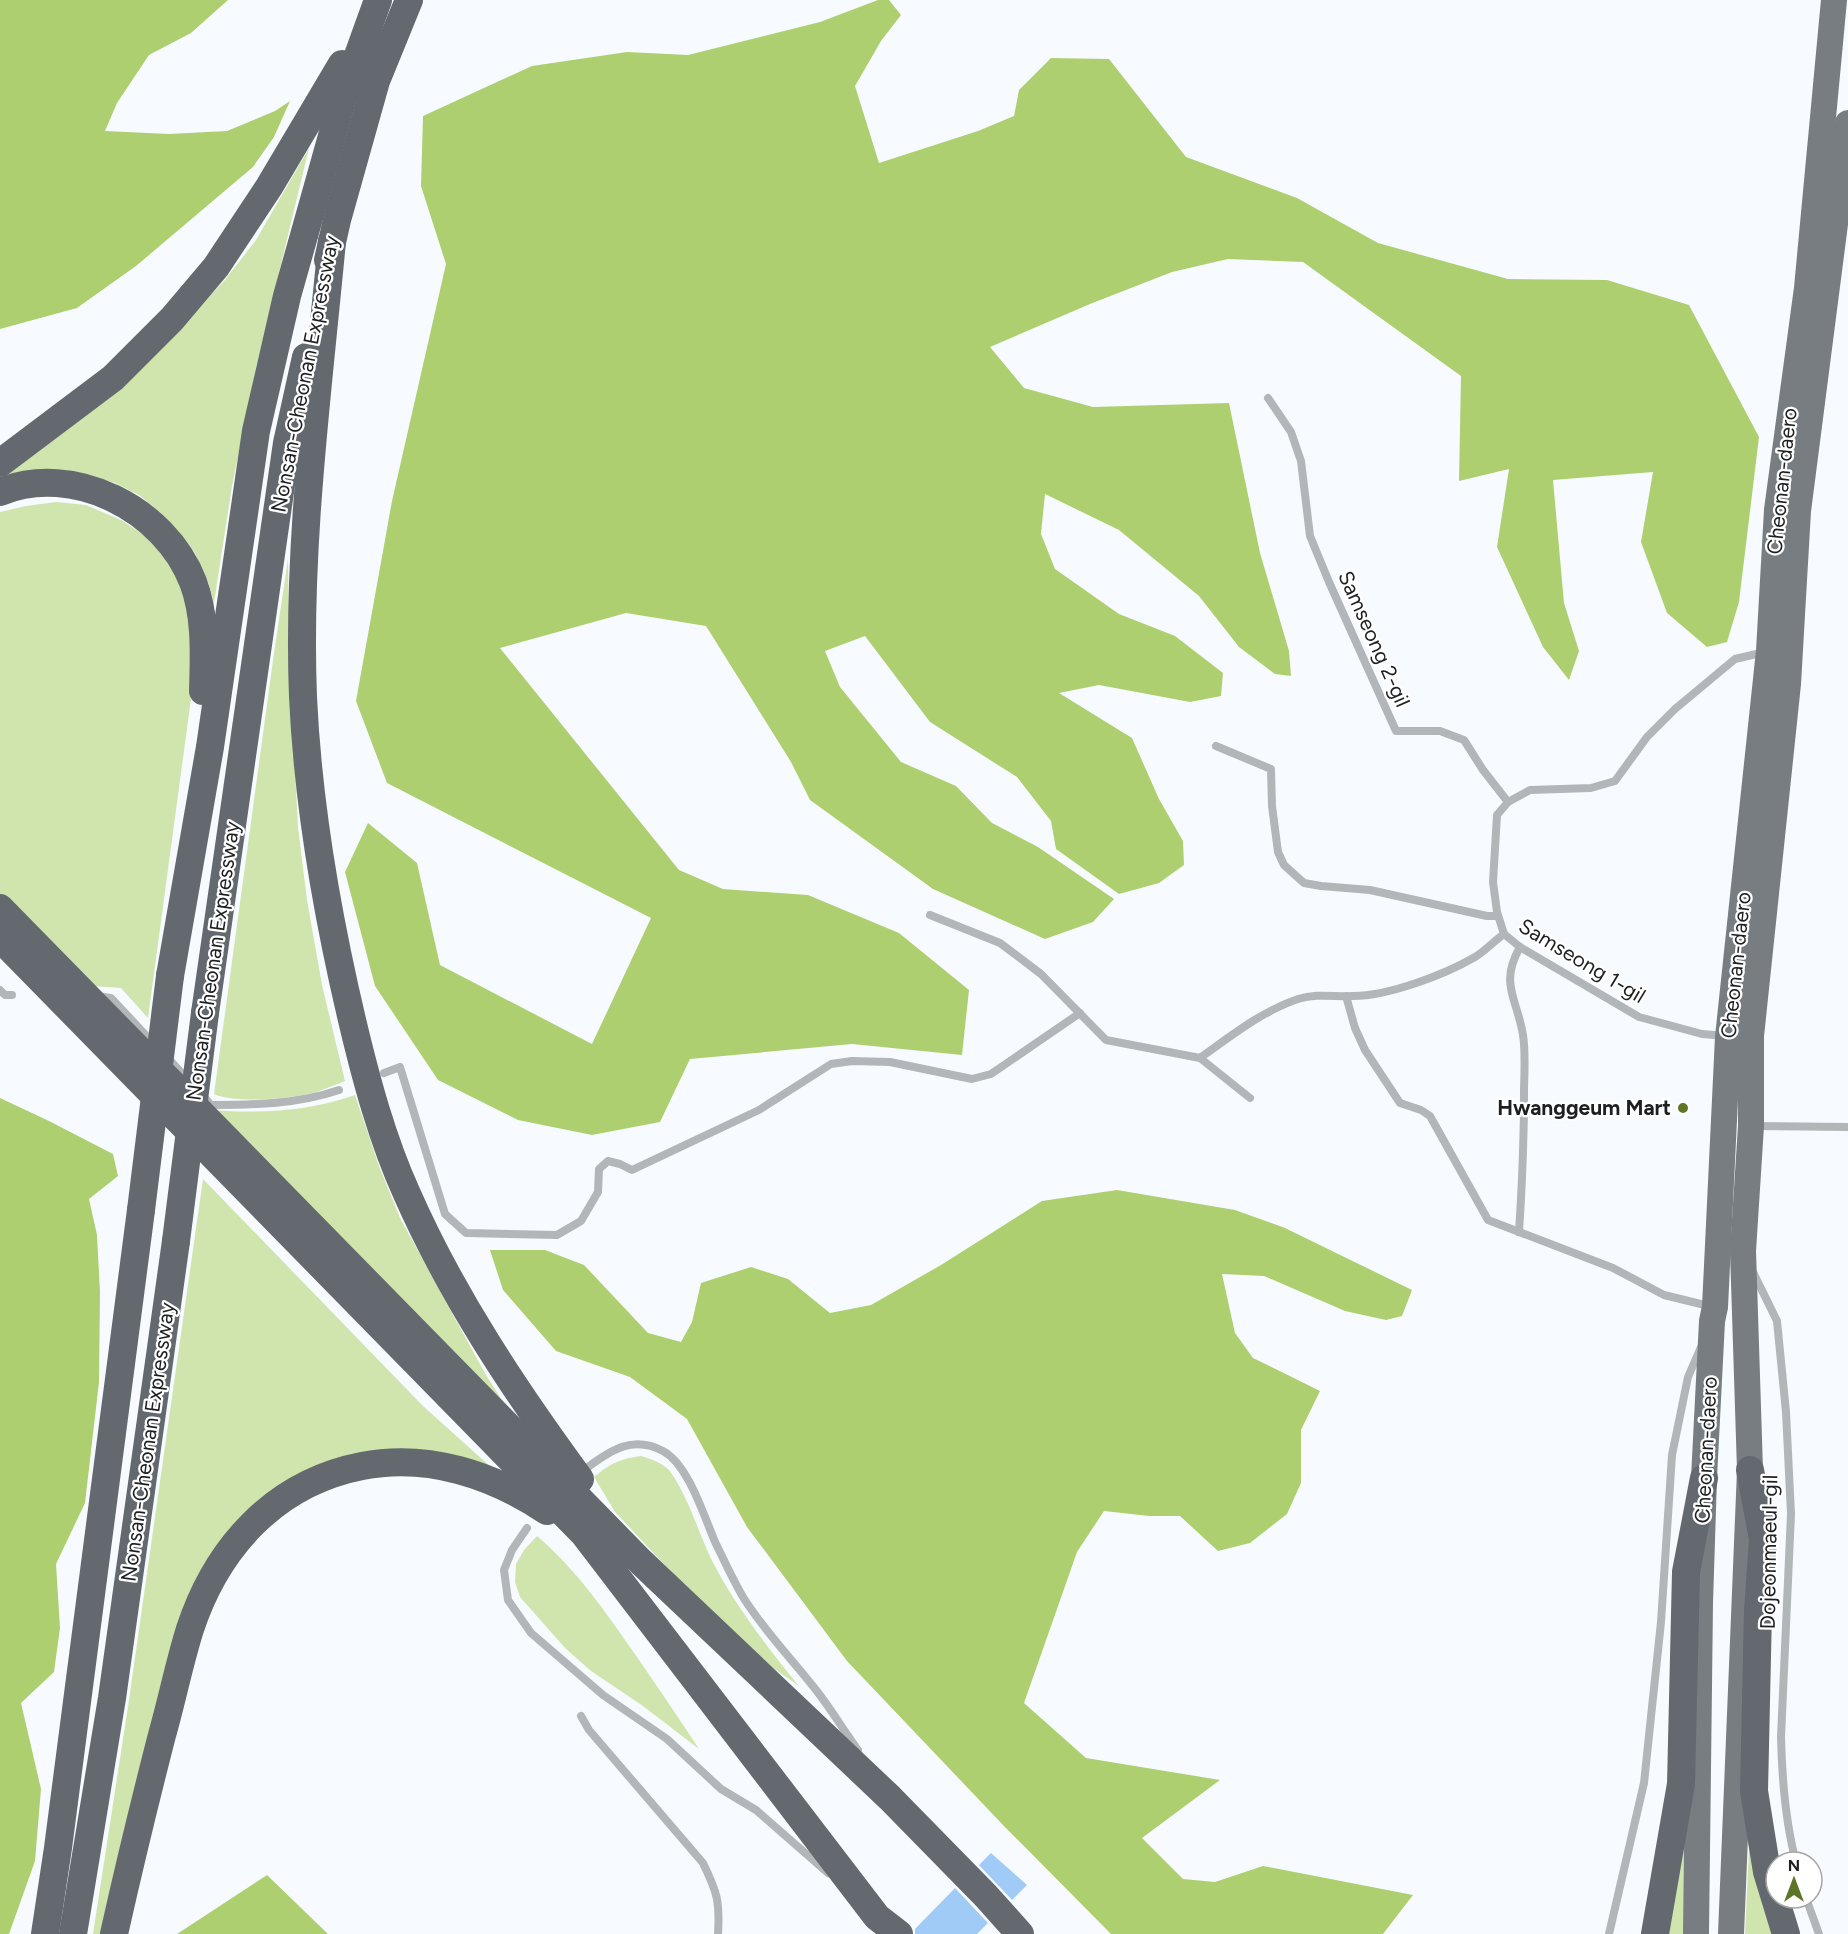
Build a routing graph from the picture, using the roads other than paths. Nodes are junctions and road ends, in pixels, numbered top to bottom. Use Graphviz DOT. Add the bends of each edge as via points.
graph roads {
  1 [pos="409,0"];
  2 [pos="1834,0"];
  3 [pos="376,4"];
  4 [pos="1848,123"];
  5 [pos="332,241"];
  6 [pos="1268,398"];
  7 [pos="0,463"];
  8 [pos="0,492"];
  9 [pos="1769,651"];
  10 [pos="1216,746"];
  11 [pos="1508,802"];
  12 [pos="194,841"];
  13 [pos="0,908"];
  14 [pos="930,915"];
  15 [pos="1498,916"];
  16 [pos="1504,934"];
  17 [pos="0,938"];
  18 [pos="1521,947"];
  19 [pos="0,990"];
  20 [pos="12,995"];
  21 [pos="97,996"];
  22 [pos="1346,996"];
  23 [pos="1080,1013"];
  24 [pos="1739,1036"];
  25 [pos="1200,1058"];
  26 [pos="384,1073"];
  27 [pos="339,1090"];
  28 [pos="1250,1098"];
  29 [pos="1737,1127"];
  30 [pos="1848,1127"];
  31 [pos="1519,1232"];
  32 [pos="1743,1251"];
  33 [pos="1714,1314"];
  34 [pos="588,1467"];
  35 [pos="1750,1470"];
  36 [pos="1704,1478"];
  37 [pos="527,1528"];
  38 [pos="584,1534"];
  39 [pos="641,1562"];
  40 [pos="581,1716"];
  41 [pos="890,1798"];
  42 [pos="1793,1850"];
  43 [pos="834,1878"];
  44 [pos="843,1886"];
  45 [pos="1810,1910"];
  46 [pos="888,1925"];
  47 [pos="45,1934"];
  48 [pos="73,1934"];
  49 [pos="114,1934"];
  50 [pos="718,1934"];
  51 [pos="1020,1934"];
  52 [pos="1609,1934"];
  53 [pos="1655,1934"];
  54 [pos="1696,1934"];
  55 [pos="1731,1934"];
  56 [pos="1786,1934"];
  57 [pos="1819,1934"];
  1 -- 5 [label="highway, Nonsan-Cheonan Expressway" via="376,81"];
  2 -- 9 [label="main road, Cheonan-daero" via="1807,288 1777,510"];
  3 -- 7 [label="highway" via="269,187 216,267 172,319 113,378"];
  3 -- 12 [label="highway, Nonsan-Cheonan Expressway" via="325,160 287,296 256,431"];
  4 -- 24 [label="main road, Cheonan-daero" via="1798,511 1788,684"];
  5 -- 39 [label="highway" via="304,554 303,696 320,855 342,977 370,1092 406,1193 433,1248 534,1417"];
  5 -- 48 [label="highway, Nonsan-Cheonan Expressway, bridge" via="287,442 112,1698"];
  6 -- 11 [label="lane, Samseong 2-gil" via="1291,432 1301,461 1310,536 1396,731 1440,731 1464,740"];
  8 -- 12 [label="highway" via="50,482 86,486 121,502 149,522 184,563 198,596 203,637"];
  9 -- 11 [label="lane" via="1736,659 1675,709 1647,737 1615,781 1591,788 1530,790"];
  9 -- 24 [label="main road, Cheonan-daero"];
  10 -- 15 [label="lane" via="1271,769 1278,852 1284,865 1305,883 1370,890"];
  11 -- 15 [label="lane" via="1497,815 1493,882"];
  12 -- 47 [label="highway, Nonsan-Cheonan Expressway, bridge" via="170,976"];
  13 -- 39 [label="highway"];
  14 -- 23 [label="lane" via="1000,943 1041,974"];
  15 -- 16 [label="lane"];
  16 -- 18 [label="lane, Samseong 1-gil"];
  16 -- 22 [label="lane, Samseong 1-gil" via="1476,956 1442,973 1388,991"];
  17 -- 38 [label="highway"];
  18 -- 24 [label="lane, Samseong 1-gil" via="1639,1017 1702,1034"];
  18 -- 31 [label="lane" via="1512,961 1509,980 1523,1035 1524,1158"];
  19 -- 20 [label="lane"];
  21 -- 27 [label="lane" via="111,998 212,1105 262,1105 315,1098"];
  22 -- 25 [label="lane, Samseong 1-gil" via="1300,998 1269,1010"];
  22 -- 31 [label="lane" via="1365,1050 1400,1103 1430,1116 1488,1220"];
  23 -- 25 [label="lane" via="1106,1040"];
  23 -- 26 [label="lane" via="991,1074 972,1079 890,1062 831,1064 759,1110 632,1170 608,1161 599,1169 598,1192 581,1221 557,1235 466,1233 459,1227 446,1214 400,1067"];
  24 -- 29 [label="main road, Cheonan-daero"];
  25 -- 28 [label="lane"];
  29 -- 30 [label="lane"];
  29 -- 32 [label="main road, Cheonan-daero"];
  29 -- 33 [label="main road, Cheonan-daero"];
  31 -- 33 [label="lane" via="1613,1268 1664,1295"];
  32 -- 35 [label="main road, Cheonan-daero"];
  32 -- 42 [label="lane, Dojeonmaeul-gil" via="1777,1321 1786,1412 1791,1537 1781,1737"];
  33 -- 36 [label="main road, Cheonan-daero"];
  33 -- 52 [label="lane" via="1688,1377 1672,1455 1661,1622 1644,1783"];
  34 -- 41 [label="lane" via="610,1451 644,1444 663,1451 678,1464 743,1597 818,1692"];
  35 -- 55 [label="main road, Cheonan-daero"];
  35 -- 56 [label="highway" via="1763,1539 1754,1791 1767,1872"];
  36 -- 53 [label="highway" via="1686,1572 1681,1784"];
  36 -- 54 [label="main road, Cheonan-daero"];
  37 -- 43 [label="lane" via="504,1570 508,1600 531,1633 603,1695 667,1739 722,1789 756,1810"];
  38 -- 46 [label="highway"];
  38 -- 49 [label="highway" via="509,1488 447,1467 416,1463 381,1462 340,1470 293,1491 254,1520 225,1555 190,1629"];
  39 -- 41 [label="highway"];
  40 -- 50 [label="lane" via="703,1863 720,1906"];
  41 -- 51 [label="highway"];
  44 -- 46 [label="lane"];
  45 -- 57 [label="lane"];
}
